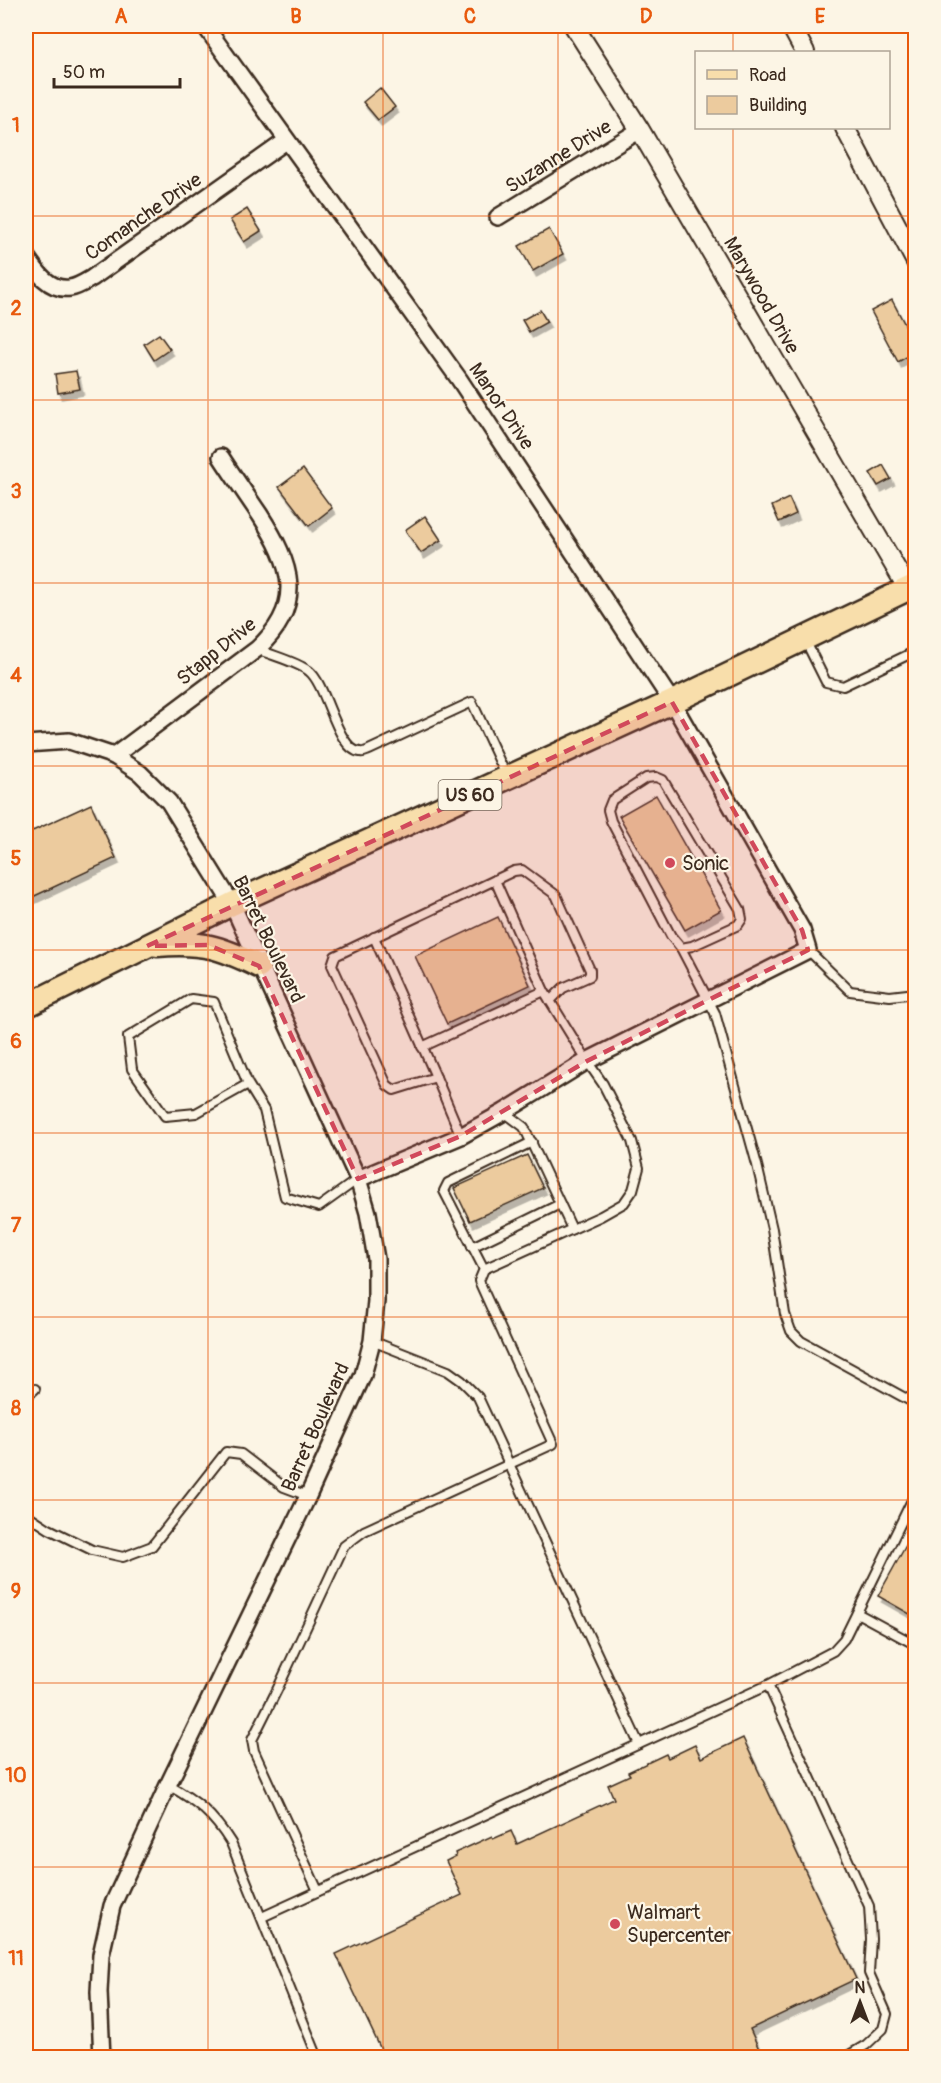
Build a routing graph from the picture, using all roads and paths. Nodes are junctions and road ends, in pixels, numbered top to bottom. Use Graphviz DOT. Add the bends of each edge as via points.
graph roads {
  1 [pos="205,26"];
  2 [pos="574,26"];
  3 [pos="791,26"];
  4 [pos="804,51"];
  5 [pos="846,129"];
  6 [pos="640,130"];
  7 [pos="286,141"];
  8 [pos="498,217"];
  9 [pos="26,256"];
  10 [pos="915,262"];
  11 [pos="222,457"];
  12 [pos="912,590"];
  13 [pos="804,639"];
  14 [pos="257,650"];
  15 [pos="915,651"];
  16 [pos="672,702"];
  17 [pos="26,744"];
  18 [pos="114,756"];
  19 [pos="508,777"];
  20 [pos="495,880"];
  21 [pos="232,904"];
  22 [pos="374,938"];
  23 [pos="147,946"];
  24 [pos="681,948"];
  25 [pos="808,950"];
  26 [pos="259,966"];
  27 [pos="544,991"];
  28 [pos="915,993"];
  29 [pos="709,999"];
  30 [pos="550,1001"];
  31 [pos="26,1006"];
  32 [pos="422,1047"];
  33 [pos="586,1061"];
  34 [pos="436,1077"];
  35 [pos="248,1084"];
  36 [pos="504,1112"];
  37 [pos="461,1136"];
  38 [pos="532,1142"];
  39 [pos="358,1179"];
  40 [pos="560,1204"];
  41 [pos="572,1229"];
  42 [pos="472,1246"];
  43 [pos="484,1269"];
  44 [pos="372,1341"];
  45 [pos="35,1389"];
  46 [pos="26,1396"];
  47 [pos="915,1404"];
  48 [pos="509,1464"];
  49 [pos="915,1492"];
  50 [pos="308,1496"];
  51 [pos="26,1514"];
  52 [pos="857,1613"];
  53 [pos="915,1645"];
  54 [pos="768,1684"];
  55 [pos="639,1744"];
  56 [pos="168,1785"];
  57 [pos="318,1891"];
  58 [pos="262,1917"];
  59 [pos="102,2058"];
  60 [pos="318,2058"];
  61 [pos="844,2058"];
  1 -- 7 [label="street, Manor Drive"];
  2 -- 6 [label="street, Marywood Drive"];
  3 -- 4 [label="street"];
  5 -- 10 [label="street"];
  6 -- 8 [label="street, Suzanne Drive"];
  6 -- 12 [label="street, Marywood Drive"];
  7 -- 9 [label="street, Comanche Drive" via="76,287 50,284"];
  7 -- 16 [label="street, Manor Drive" via="459,379"];
  11 -- 14 [label="street, Stapp Drive" via="274,537 289,578 283,617"];
  12 -- 13 [label="main road, US 60"];
  13 -- 15 [label="lane" via="826,682 843,686"];
  13 -- 16 [label="main road, US 60"];
  14 -- 18 [label="street, Stapp Drive"];
  14 -- 19 [label="lane" via="310,672 344,739 361,753 472,702"];
  16 -- 19 [label="main road, US 60"];
  16 -- 25 [label="street, Manor Drive" via="802,930"];
  17 -- 18 [label="street, Barret Boulevard" via="69,741"];
  18 -- 21 [label="street, Barret Boulevard" via="140,772 169,802"];
  19 -- 21 [label="main road, US 60"];
  20 -- 22 [label="lane"];
  20 -- 27 [label="lane"];
  20 -- 30 [label="lane" via="522,870 556,895 590,976 563,988"];
  21 -- 23 [label="main road, US 60"];
  21 -- 26 [label="street, Barret Boulevard"];
  22 -- 32 [label="lane"];
  22 -- 34 [label="lane" via="335,956 332,965 387,1085 394,1090"];
  23 -- 26 [label="main road" via="208,945"];
  23 -- 31 [label="main road, US 60"];
  24 -- 24 [label="lane" via="738,925 742,919 740,909 663,780 646,778 612,800 608,810 671,936"];
  24 -- 29 [label="lane"];
  25 -- 28 [label="lane" via="850,991 890,996"];
  25 -- 29 [label="street"];
  26 -- 39 [label="street, Barret Boulevard"];
  27 -- 30 [label="lane"];
  27 -- 32 [label="lane"];
  29 -- 33 [label="street"];
  29 -- 47 [label="lane" via="757,1165 791,1331 801,1341"];
  30 -- 33 [label="lane"];
  32 -- 34 [label="lane"];
  33 -- 36 [label="street"];
  33 -- 41 [label="lane" via="603,1084 632,1142 639,1168 633,1190 624,1203"];
  34 -- 37 [label="lane"];
  35 -- 35 [label="lane" via="214,1002 191,999 128,1037 132,1069 165,1116 196,1113"];
  35 -- 39 [label="lane" via="264,1110 285,1197 319,1207"];
  36 -- 37 [label="street"];
  36 -- 38 [label="lane" via="524,1126"];
  37 -- 39 [label="street"];
  38 -- 40 [label="lane"];
  38 -- 42 [label="lane" via="448,1183 444,1191"];
  39 -- 44 [label="street, Barret Boulevard" via="376,1259"];
  40 -- 41 [label="lane"];
  40 -- 42 [label="lane"];
  41 -- 43 [label="lane"];
  42 -- 43 [label="lane"];
  43 -- 48 [label="lane" via="478,1281 553,1444"];
  44 -- 48 [label="lane" via="441,1368 462,1381 478,1397"];
  44 -- 50 [label="street, Barret Boulevard" via="363,1375"];
  45 -- 46 [label="lane"];
  48 -- 55 [label="lane"];
  48 -- 57 [label="lane" via="364,1531 344,1546 252,1740"];
  49 -- 52 [label="lane"];
  50 -- 51 [label="lane" via="284,1487 241,1454 226,1452 152,1546 123,1557 92,1550"];
  50 -- 56 [label="street, Barret Boulevard"];
  52 -- 53 [label="lane"];
  52 -- 54 [label="lane" via="833,1651"];
  54 -- 55 [label="lane"];
  54 -- 61 [label="lane" via="868,1906 868,1972 887,2013 883,2029"];
  55 -- 57 [label="lane"];
  56 -- 58 [label="lane" via="218,1821"];
  56 -- 59 [label="street, Barret Boulevard" via="112,1906 100,1954"];
  57 -- 58 [label="lane"];
  58 -- 60 [label="lane"];
}
